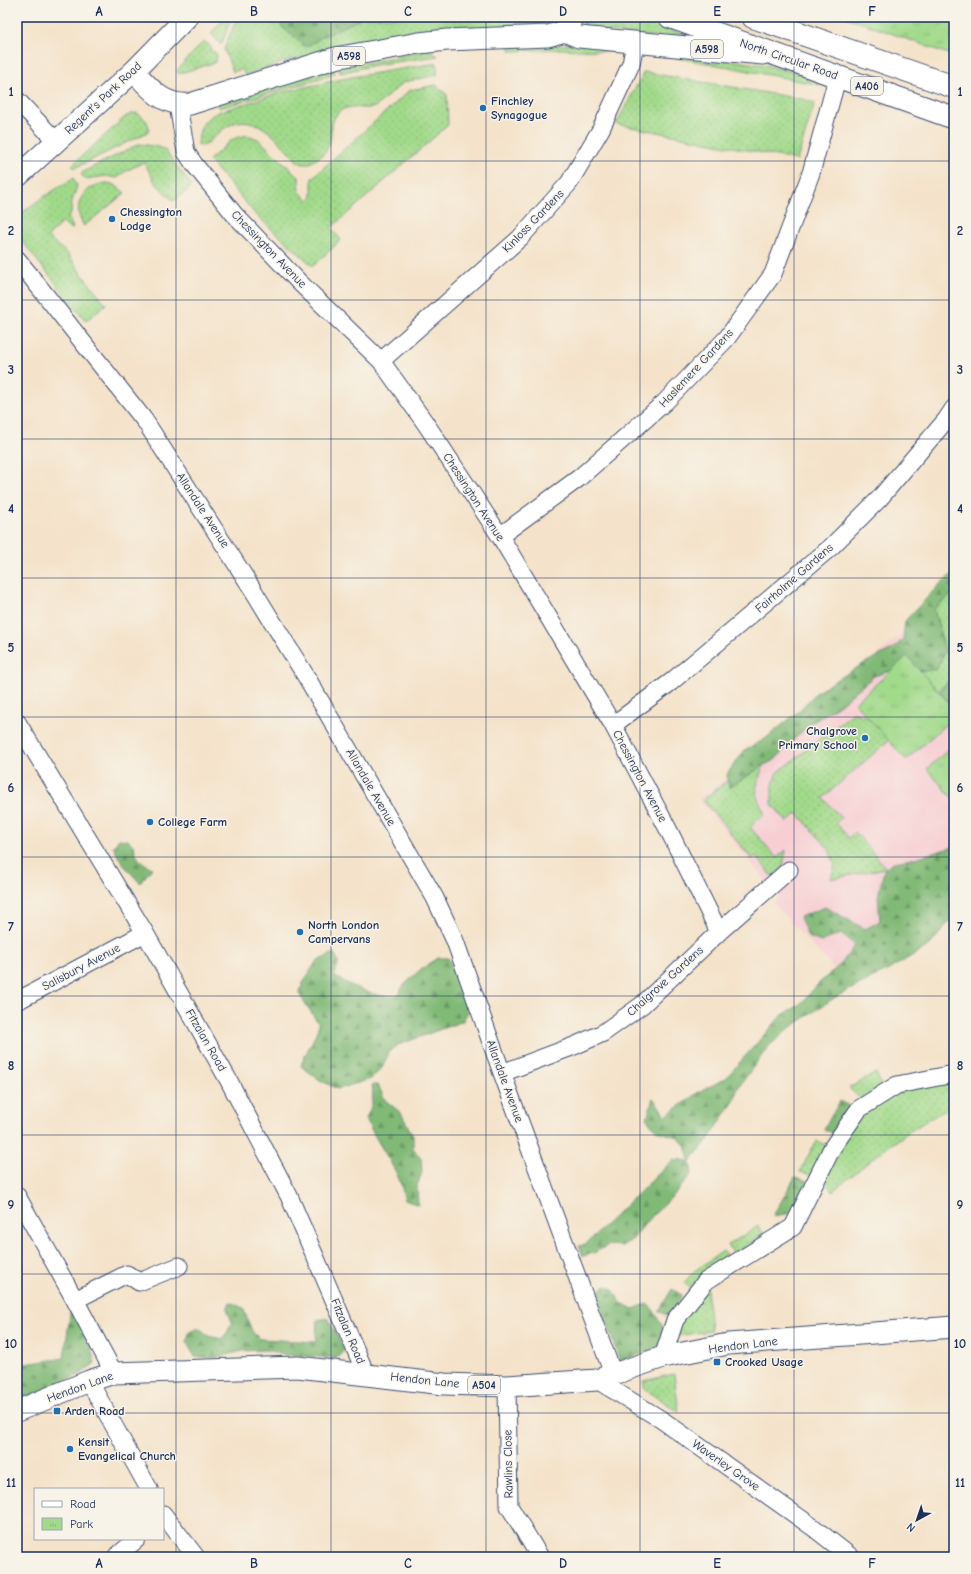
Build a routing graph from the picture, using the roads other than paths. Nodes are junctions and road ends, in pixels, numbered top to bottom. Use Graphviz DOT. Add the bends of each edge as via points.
graph roads {
  1 [pos="188,17"];
  2 [pos="670,17"];
  3 [pos="753,17"];
  4 [pos="568,24"];
  5 [pos="635,43"];
  6 [pos="780,56"];
  7 [pos="134,71"];
  8 [pos="838,76"];
  9 [pos="954,87"];
  10 [pos="17,100"];
  11 [pos="178,105"];
  12 [pos="954,118"];
  13 [pos="56,141"];
  14 [pos="17,177"];
  15 [pos="17,259"];
  16 [pos="381,361"];
  17 [pos="954,408"];
  18 [pos="500,536"];
  19 [pos="17,722"];
  20 [pos="613,725"];
  21 [pos="789,870"];
  22 [pos="719,932"];
  23 [pos="145,933"];
  24 [pos="17,1000"];
  25 [pos="502,1073"];
  26 [pos="954,1074"];
  27 [pos="17,1196"];
  28 [pos="178,1266"];
  29 [pos="75,1300"];
  30 [pos="954,1327"];
  31 [pos="663,1357"];
  32 [pos="114,1373"];
  33 [pos="366,1374"];
  34 [pos="605,1377"];
  35 [pos="89,1381"];
  36 [pos="507,1386"];
  37 [pos="17,1411"];
  38 [pos="148,1488"];
  39 [pos="164,1516"];
  40 [pos="136,1540"];
  41 [pos="116,1557"];
  42 [pos="196,1557"];
  43 [pos="540,1557"];
  44 [pos="851,1557"];
  1 -- 7 [label="main road, Regent's Park Road"];
  2 -- 6 [label="highway, North Circular Road / A406"];
  3 -- 9 [label="highway, A406"];
  4 -- 5 [label="main road, A598" via="579,37"];
  4 -- 11 [label="main road, A598" via="548,36 447,40 335,58 190,104"];
  5 -- 6 [label="main road, A598"];
  5 -- 16 [label="street, Kinloss Gardens" via="631,64 601,128 569,183 520,238"];
  6 -- 8 [label="highway, North Circular Road / A406"];
  7 -- 11 [label="main road" via="152,92"];
  7 -- 13 [label="main road, Regent's Park Road"];
  8 -- 12 [label="highway, North Circular Road / A406"];
  8 -- 18 [label="street, Haslemere Gardens" via="811,173 773,274 727,338 665,402 579,478"];
  10 -- 13 [label="street"];
  11 -- 16 [label="street, Chessington Avenue" via="186,152 208,183 234,214"];
  13 -- 14 [label="main road, Regent's Park Road"];
  15 -- 25 [label="street, Allandale Avenue" via="145,421 307,678 434,898 455,941"];
  16 -- 18 [label="street, Chessington Avenue"];
  17 -- 20 [label="street, Fairholme Gardens" via="879,499 831,547 672,682"];
  18 -- 20 [label="street, Chessington Avenue"];
  19 -- 23 [label="street, Fitzalan Road"];
  20 -- 22 [label="street, Chessington Avenue"];
  21 -- 22 [label="street, Chalgrove Gardens"];
  22 -- 25 [label="street, Chalgrove Gardens" via="642,1005 603,1033"];
  23 -- 24 [label="street, Salisbury Avenue"];
  23 -- 33 [label="street, Fitzalan Road" via="229,1081 289,1196"];
  25 -- 34 [label="street, Allandale Avenue"];
  26 -- 31 [label="street" via="897,1085 859,1109 832,1148 793,1226 706,1281 675,1320"];
  27 -- 29 [label="street"];
  28 -- 29 [label="street" via="139,1282 127,1274"];
  29 -- 32 [label="street"];
  30 -- 31 [label="main road, Hendon Lane / A504" via="728,1344"];
  31 -- 34 [label="main road, Hendon Lane / A504"];
  32 -- 33 [label="main road, Hendon Lane / A504" via="298,1367"];
  32 -- 35 [label="main road, Hendon Lane / A504"];
  33 -- 36 [label="main road, Hendon Lane / A504" via="444,1384"];
  34 -- 36 [label="main road, Hendon Lane / A504"];
  34 -- 44 [label="street, Waverley Grove"];
  35 -- 37 [label="main road, Hendon Lane / A504"];
  35 -- 38 [label="street"];
  36 -- 43 [label="street, Rawlins Close" via="509,1506"];
  39 -- 42 [label="street"];
  40 -- 41 [label="street"];
}
